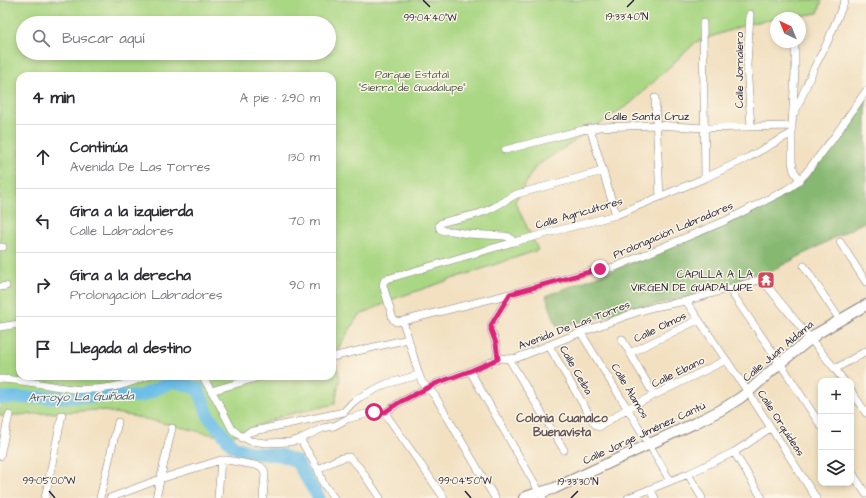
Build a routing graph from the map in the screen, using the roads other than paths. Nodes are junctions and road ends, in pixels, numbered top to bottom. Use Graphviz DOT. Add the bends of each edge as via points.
graph roads {
  1 [pos="845,0"];
  2 [pos="750,14"];
  3 [pos="703,23"];
  4 [pos="795,48"];
  5 [pos="866,91"];
  6 [pos="655,98"];
  7 [pos="792,118"];
  8 [pos="657,125"];
  9 [pos="751,127"];
  10 [pos="590,128"];
  11 [pos="704,128"];
  12 [pos="792,130"];
  13 [pos="506,150"];
  14 [pos="603,171"];
  15 [pos="705,178"];
  16 [pos="800,180"];
  17 [pos="660,197"];
  18 [pos="616,215"];
  19 [pos="514,242"];
  20 [pos="840,242"];
  21 [pos="804,266"];
  22 [pos="866,282"];
  23 [pos="729,289"];
  24 [pos="510,294"];
  25 [pos="686,301"];
  26 [pos="866,305"];
  27 [pos="698,320"];
  28 [pos="840,320"];
  29 [pos="399,321"];
  30 [pos="16,324"];
  31 [pos="0,327"];
  32 [pos="581,333"];
  33 [pos="811,338"];
  34 [pos="408,339"];
  35 [pos="622,339"];
  36 [pos="549,346"];
  37 [pos="866,351"];
  38 [pos="630,353"];
  39 [pos="336,356"];
  40 [pos="498,359"];
  41 [pos="509,360"];
  42 [pos="726,360"];
  43 [pos="780,364"];
  44 [pos="835,369"];
  45 [pos="470,371"];
  46 [pos="419,375"];
  47 [pos="842,378"];
  48 [pos="0,379"];
  49 [pos="16,380"];
  50 [pos="19,380"];
  51 [pos="138,380"];
  52 [pos="204,380"];
  53 [pos="248,380"];
  54 [pos="427,388"];
  55 [pos="211,391"];
  56 [pos="748,392"];
  57 [pos="654,395"];
  58 [pos="854,396"];
  59 [pos="628,408"];
  60 [pos="344,412"];
  61 [pos="385,412"];
  62 [pos="866,413"];
  63 [pos="8,415"];
  64 [pos="62,415"];
  65 [pos="347,419"];
  66 [pos="818,421"];
  67 [pos="118,422"];
  68 [pos="597,426"];
  69 [pos="172,428"];
  70 [pos="770,428"];
  71 [pos="242,438"];
  72 [pos="300,439"];
  73 [pos="649,444"];
  74 [pos="564,450"];
  75 [pos="734,452"];
  76 [pos="0,456"];
  77 [pos="221,460"];
  78 [pos="318,469"];
  79 [pos="688,474"];
  80 [pos="854,476"];
  81 [pos="160,479"];
  82 [pos="670,481"];
  83 [pos="650,489"];
  84 [pos="866,494"];
  85 [pos="542,495"];
  86 [pos="45,498"];
  87 [pos="100,498"];
  88 [pos="110,498"];
  89 [pos="156,498"];
  90 [pos="218,498"];
  91 [pos="263,498"];
  92 [pos="334,498"];
  93 [pos="380,498"];
  94 [pos="444,498"];
  95 [pos="495,498"];
  96 [pos="524,498"];
  97 [pos="628,498"];
  98 [pos="655,498"];
  99 [pos="702,498"];
  100 [pos="762,498"];
  101 [pos="816,498"];
  1 -- 7 [label="street"];
  2 -- 9 [label="street, Calle Jornalero" via="747,65"];
  3 -- 11 [label="street"];
  4 -- 7 [label="street"];
  5 -- 16 [label="street, Prolongación Labradores"];
  6 -- 8 [label="street"];
  7 -- 12 [label="street"];
  8 -- 10 [label="street, Calle Santa Cruz"];
  8 -- 11 [label="street, Calle Santa Cruz"];
  8 -- 17 [label="street"];
  9 -- 11 [label="street, Calle Santa Cruz"];
  9 -- 12 [label="street, Calle Santa Cruz"];
  10 -- 13 [label="street, Calle Santa Cruz"];
  10 -- 14 [label="street"];
  11 -- 15 [label="street"];
  12 -- 15 [label="street, Calle Agricultores" via="749,157"];
  12 -- 16 [label="street" via="792,162"];
  14 -- 18 [label="street"];
  14 -- 19 [label="street" via="517,194 482,213 444,222 439,226 444,230 509,237"];
  15 -- 17 [label="street, Calle Agricultores"];
  16 -- 24 [label="street, Prolongación Labradores" via="786,190 724,221 615,267 591,271"];
  17 -- 18 [label="street, Calle Agricultores"];
  18 -- 19 [label="street, Calle Agricultores"];
  19 -- 29 [label="street, Calle Agricultores" via="384,281 393,319"];
  20 -- 22 [label="street"];
  21 -- 28 [label="street"];
  23 -- 25 [label="street, Avenida De Las Torres"];
  23 -- 33 [label="street, Avenida De Las Torres" via="761,280"];
  23 -- 43 [label="street"];
  24 -- 29 [label="street, Prolongación Labradores"];
  24 -- 40 [label="street" via="491,325"];
  25 -- 27 [label="street, Calle Orquídeas"];
  25 -- 32 [label="street, Avenida De Las Torres" via="634,313"];
  26 -- 28 [label="street, Calle Juan Aldama"];
  27 -- 38 [label="street, Calle Olmos"];
  27 -- 42 [label="street, Calle Orquídeas"];
  28 -- 33 [label="street, Calle Juan Aldama"];
  29 -- 34 [label="street"];
  30 -- 31 [label="street"];
  32 -- 36 [label="street, Avenida De Las Torres"];
  32 -- 59 [label="street, Calle Álamos"];
  33 -- 43 [label="street, Calle Juan Aldama"];
  33 -- 44 [label="street"];
  34 -- 39 [label="street"];
  34 -- 46 [label="street"];
  35 -- 38 [label="street"];
  36 -- 41 [label="street, Avenida De Las Torres"];
  36 -- 68 [label="street, Calle Ceiba"];
  37 -- 44 [label="street"];
  38 -- 57 [label="street"];
  40 -- 41 [label="street, Avenida De Las Torres"];
  40 -- 45 [label="street, Avenida De Las Torres"];
  41 -- 74 [label="street"];
  42 -- 56 [label="street, Calle Orquídeas"];
  42 -- 57 [label="street, Calle Ébano"];
  43 -- 56 [label="street, Calle Juan Aldama"];
  43 -- 66 [label="street"];
  44 -- 47 [label="street"];
  45 -- 54 [label="street, Avenida De Las Torres"];
  45 -- 85 [label="street"];
  46 -- 54 [label="street"];
  46 -- 60 [label="street" via="386,384 360,397"];
  48 -- 49 [label="street"];
  50 -- 51 [label="street" via="75,389 102,389"];
  52 -- 55 [label="street"];
  53 -- 55 [label="street"];
  54 -- 61 [label="street, Avenida De Las Torres"];
  54 -- 95 [label="street" via="435,396"];
  55 -- 71 [label="street" via="232,429"];
  56 -- 70 [label="street, Calle Orquídeas"];
  56 -- 73 [label="street, Calle Jorge Jiménez Cantú" via="721,410"];
  57 -- 59 [label="street, Calle Ébano"];
  58 -- 62 [label="street"];
  59 -- 68 [label="street, Calle Ébano" via="601,426"];
  59 -- 73 [label="street, Calle Álamos"];
  60 -- 65 [label="street"];
  60 -- 71 [label="street" via="249,432"];
  61 -- 65 [label="street, Avenida De Las Torres"];
  61 -- 94 [label="street"];
  63 -- 76 [label="street"];
  64 -- 86 [label="street"];
  65 -- 72 [label="street, Avenida De Las Torres"];
  67 -- 87 [label="street"];
  69 -- 81 [label="street"];
  70 -- 75 [label="street"];
  70 -- 101 [label="street, Calle Orquídeas"];
  71 -- 72 [label="street, Avenida De Las Torres" via="266,443"];
  72 -- 78 [label="street"];
  73 -- 82 [label="street, Calle Álamos"];
  73 -- 85 [label="street, Calle Jorge Jiménez Cantú"];
  75 -- 79 [label="street"];
  75 -- 100 [label="street"];
  77 -- 81 [label="street"];
  77 -- 90 [label="street"];
  77 -- 91 [label="street" via="260,466 264,469"];
  78 -- 92 [label="street" via="323,483"];
  78 -- 93 [label="street" via="350,457"];
  79 -- 82 [label="street"];
  79 -- 99 [label="street"];
  80 -- 84 [label="street"];
  81 -- 88 [label="street"];
  81 -- 89 [label="street"];
  82 -- 83 [label="street"];
  83 -- 97 [label="street"];
  83 -- 98 [label="street"];
  85 -- 96 [label="street, Calle Jorge Jiménez Cantú"];
}
